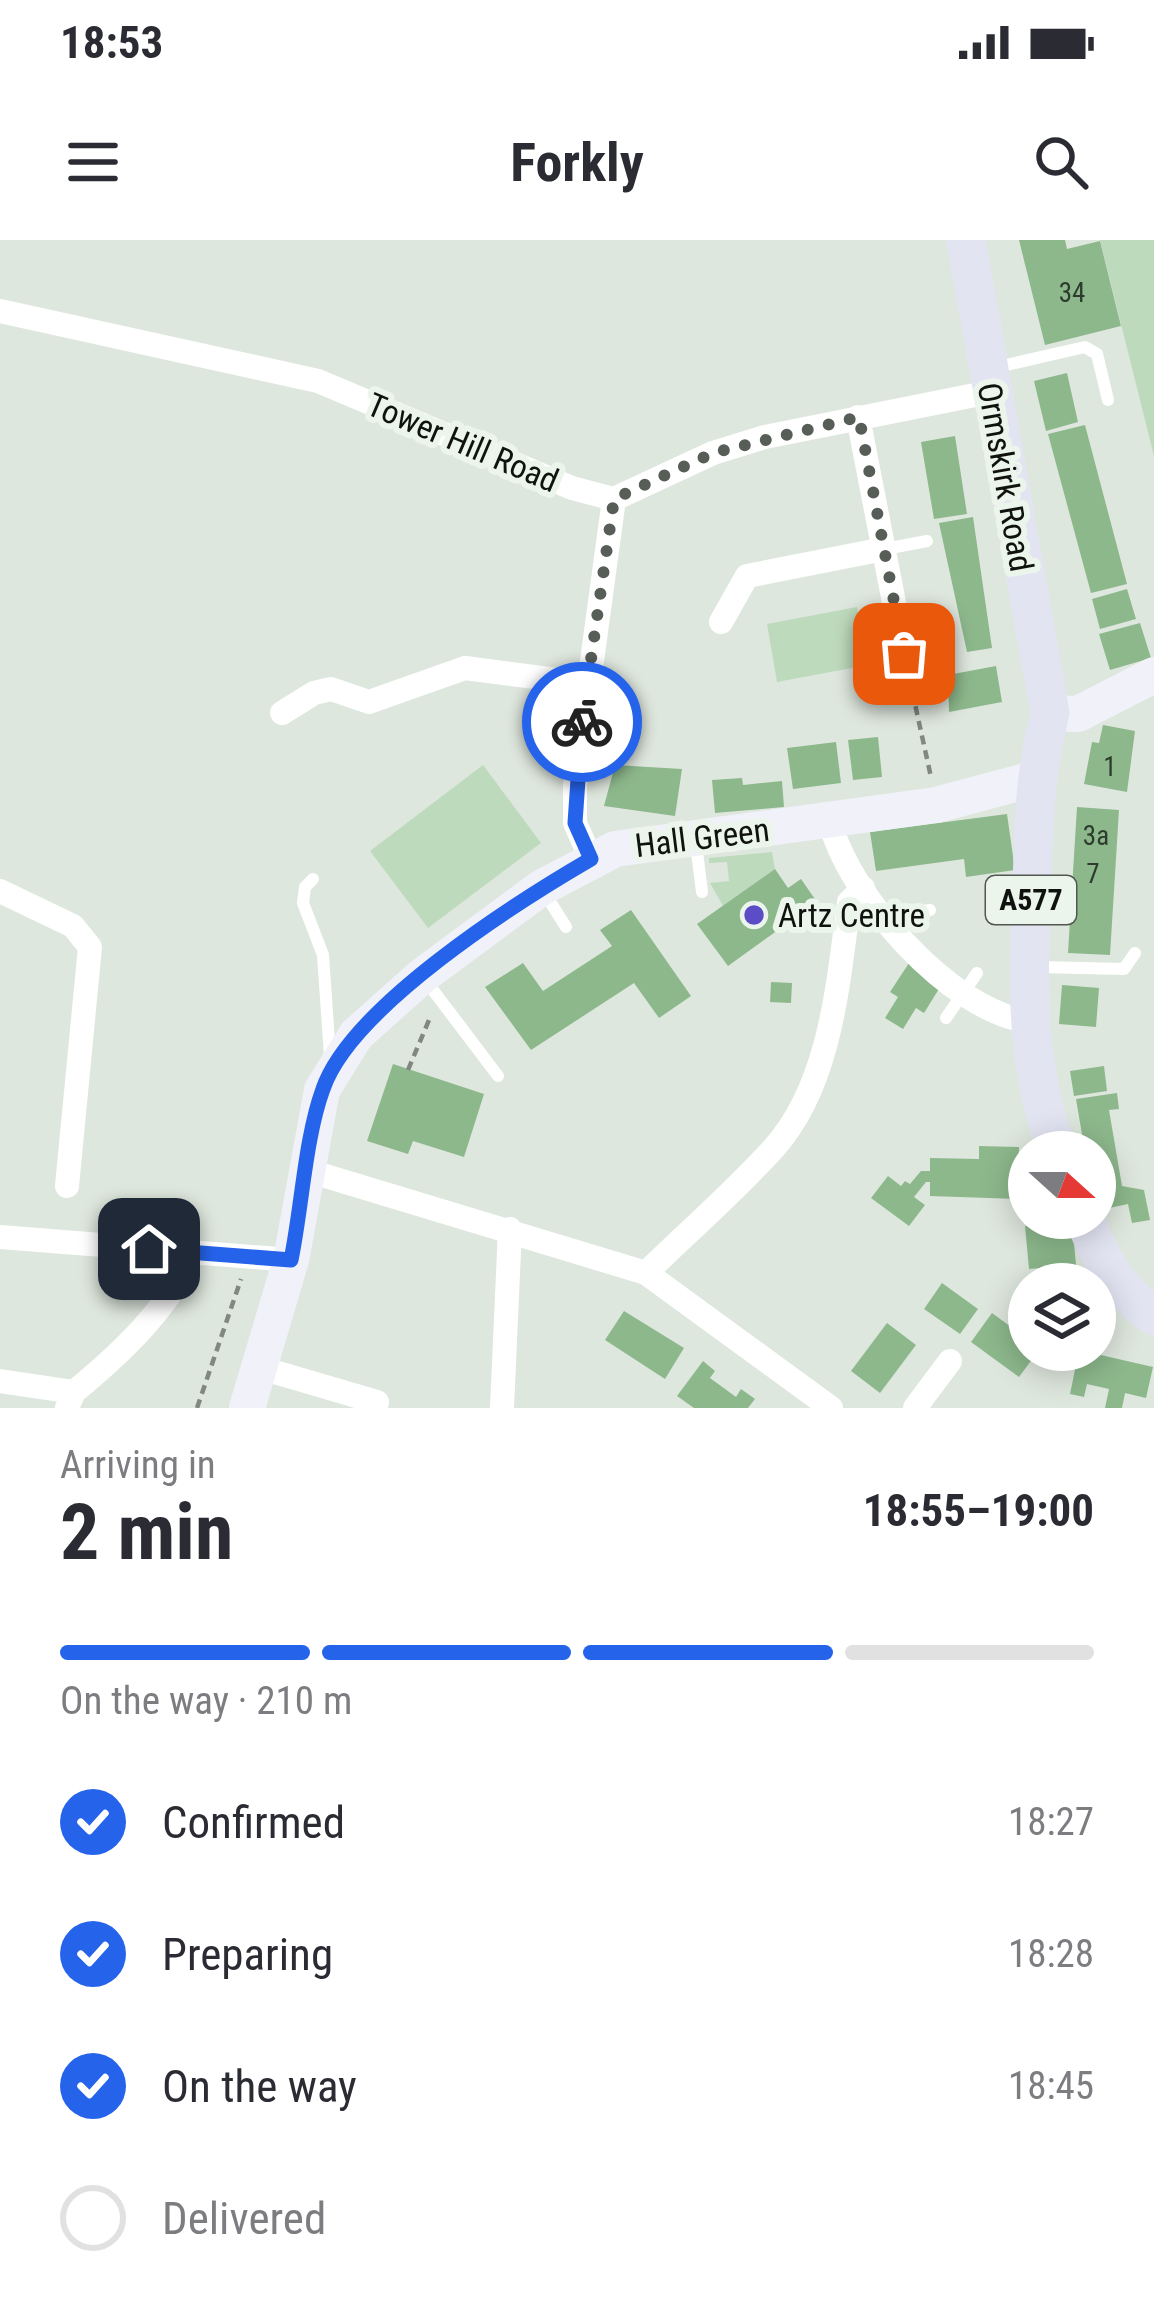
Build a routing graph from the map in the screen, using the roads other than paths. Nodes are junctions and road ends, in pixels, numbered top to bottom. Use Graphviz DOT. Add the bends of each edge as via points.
graph roads {
  1 [pos="966,240"];
  2 [pos="0,311"];
  3 [pos="988,381"];
  4 [pos="1108,400"];
  5 [pos="859,417"];
  6 [pos="614,499"];
  7 [pos="927,541"];
  8 [pos="884,549"];
  9 [pos="722,622"];
  10 [pos="872,637"];
  11 [pos="1154,675"];
  12 [pos="588,683"];
  13 [pos="282,713"];
  14 [pos="1050,713"];
  15 [pos="1033,779"];
  16 [pos="830,821"];
  17 [pos="695,837"];
  18 [pos="591,859"];
  19 [pos="313,879"];
  20 [pos="541,888"];
  21 [pos="863,888"];
  22 [pos="0,891"];
  23 [pos="702,892"];
  24 [pos="930,910"];
  25 [pos="883,916"];
  26 [pos="566,926"];
  27 [pos="1135,953"];
  28 [pos="1029,967"];
  29 [pos="970,982"];
  30 [pos="430,987"];
  31 [pos="946,1018"];
  32 [pos="1028,1021"];
  33 [pos="332,1069"];
  34 [pos="498,1076"];
  35 [pos="1052,1131"];
  36 [pos="309,1171"];
  37 [pos="67,1186"];
  38 [pos="510,1229"];
  39 [pos="0,1238"];
  40 [pos="1094,1239"];
  41 [pos="193,1252"];
  42 [pos="291,1260"];
  43 [pos="646,1273"];
  44 [pos="1154,1316"];
  45 [pos="949,1360"];
  46 [pos="261,1368"];
  47 [pos="0,1381"];
  48 [pos="71,1400"];
  49 [pos="376,1402"];
  50 [pos="247,1408"];
  51 [pos="502,1408"];
  52 [pos="831,1408"];
  53 [pos="915,1408"];
  1 -- 3 [label="main road, Ormskirk Road / A577"];
  2 -- 6 [label="street, Tower Hill Road" via="318,381"];
  3 -- 4 [label="lane" via="1085,347 1097,355"];
  3 -- 5 [label="street"];
  3 -- 14 [label="main road, Ormskirk Road / A577"];
  5 -- 6 [label="street" via="713,453"];
  5 -- 8 [label="street"];
  6 -- 12 [label="street, Hall Green"];
  7 -- 8 [label="lane"];
  8 -- 9 [label="street" via="747,576"];
  8 -- 10 [label="street" via="902,643"];
  11 -- 14 [label="street" via="1078,714"];
  12 -- 13 [label="street" via="465,668 369,702 314,692"];
  12 -- 18 [label="street, Hall Green" via="575,823"];
  14 -- 15 [label="main road, A577"];
  15 -- 16 [label="street, Hall Green"];
  15 -- 28 [label="main road, A577"];
  16 -- 17 [label="street, Hall Green"];
  16 -- 21 [label="street"];
  17 -- 18 [label="street, Hall Green"];
  17 -- 23 [label="lane"];
  18 -- 20 [label="street"];
  19 -- 33 [label="lane" via="303,903 322,956"];
  20 -- 26 [label="lane"];
  20 -- 30 [label="street"];
  21 -- 25 [label="street"];
  21 -- 43 [label="street" via="849,902 821,1056 792,1122"];
  22 -- 37 [label="street" via="73,926 90,947"];
  24 -- 25 [label="lane"];
  25 -- 29 [label="street" via="898,937"];
  27 -- 28 [label="lane" via="1124,969"];
  28 -- 32 [label="main road, A577"];
  29 -- 31 [label="lane"];
  29 -- 32 [label="street" via="1008,1018"];
  30 -- 33 [label="street" via="356,1035"];
  30 -- 34 [label="lane"];
  32 -- 35 [label="main road, A577"];
  33 -- 36 [label="street"];
  36 -- 38 [label="street"];
  36 -- 42 [label="street"];
  38 -- 43 [label="street"];
  38 -- 51 [label="street"];
  39 -- 41 [label="street"];
  40 -- 44 [label="main road" via="1110,1273"];
  41 -- 42 [label="street"];
  41 -- 48 [label="street" via="155,1313"];
  42 -- 46 [label="street"];
  43 -- 52 [label="street"];
  45 -- 53 [label="street"];
  46 -- 49 [label="street"];
  46 -- 50 [label="street"];
  47 -- 48 [label="street"];
}
